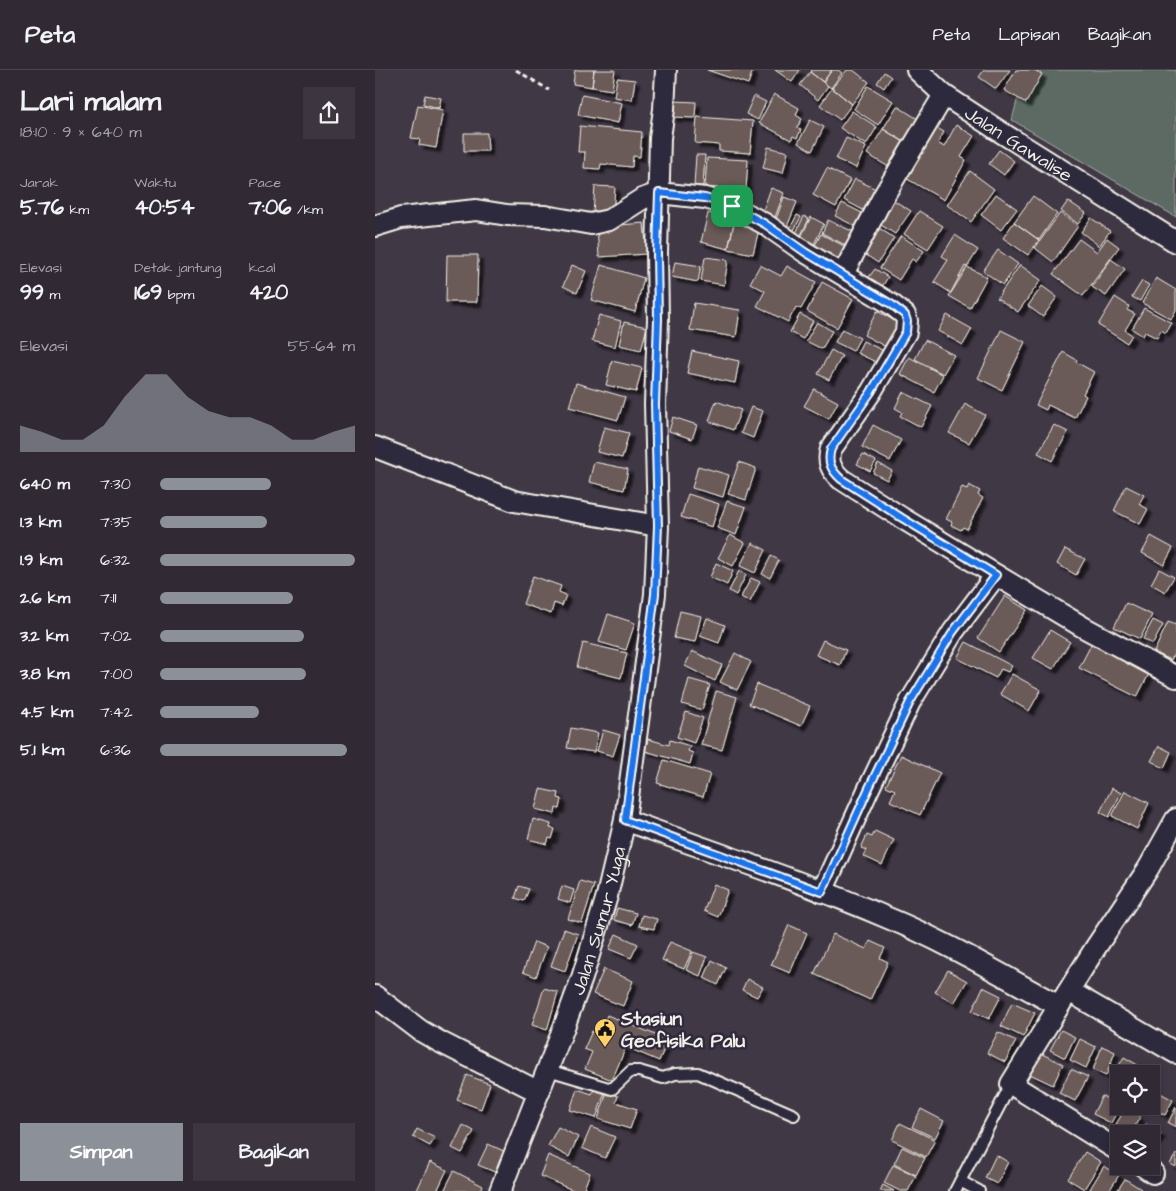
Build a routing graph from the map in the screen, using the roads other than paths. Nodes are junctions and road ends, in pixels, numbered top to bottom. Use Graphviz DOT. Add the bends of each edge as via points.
graph roads {
  1 [pos="667,70"];
  2 [pos="917,70"];
  3 [pos="944,95"];
  4 [pos="659,193"];
  5 [pos="375,226"];
  6 [pos="1176,242"];
  7 [pos="843,274"];
  8 [pos="375,447"];
  9 [pos="658,526"];
  10 [pos="996,575"];
  11 [pos="1176,677"];
  12 [pos="1176,819"];
  13 [pos="625,820"];
  14 [pos="822,892"];
  15 [pos="375,996"];
  16 [pos="1064,998"];
  17 [pos="1176,1053"];
  18 [pos="548,1070"];
  19 [pos="1011,1084"];
  20 [pos="539,1092"];
  21 [pos="794,1115"];
  22 [pos="1110,1145"];
  23 [pos="960,1181"];
  24 [pos="500,1191"];
  25 [pos="955,1191"];
  26 [pos="979,1191"];
  1 -- 4 [label="street, Jalan Sumur Yuga" via="660,138"];
  2 -- 3 [label="street, Jalan Gawalise"];
  3 -- 6 [label="street, Jalan Gawalise"];
  3 -- 7 [label="street" via="883,198"];
  4 -- 5 [label="street" via="642,199 609,220 591,224 477,210 401,218"];
  4 -- 7 [label="street" via="705,198 732,206"];
  4 -- 9 [label="street, Jalan Sumur Yuga" via="655,404"];
  7 -- 10 [label="street" via="899,310 905,315 907,327 871,392 831,449 830,466 841,479"];
  8 -- 9 [label="street" via="515,501"];
  9 -- 13 [label="street, Jalan Sumur Yuga" via="655,594"];
  10 -- 11 [label="street"];
  10 -- 14 [label="street" via="953,632 910,702"];
  12 -- 16 [label="street" via="1148,869"];
  13 -- 14 [label="street"];
  13 -- 18 [label="street, Jalan Sumur Yuga" via="607,896 582,978"];
  14 -- 16 [label="street" via="911,928"];
  15 -- 20 [label="street" via="421,1031"];
  16 -- 17 [label="street"];
  16 -- 19 [label="street"];
  18 -- 20 [label="street, Jalan Sumur Yuga"];
  18 -- 21 [label="lane" via="612,1088 631,1071 663,1078 698,1073"];
  19 -- 22 [label="street"];
  19 -- 23 [label="lane"];
  20 -- 24 [label="street, Jalan Sumur Yuga"];
  23 -- 25 [label="lane"];
  23 -- 26 [label="lane"];
}
